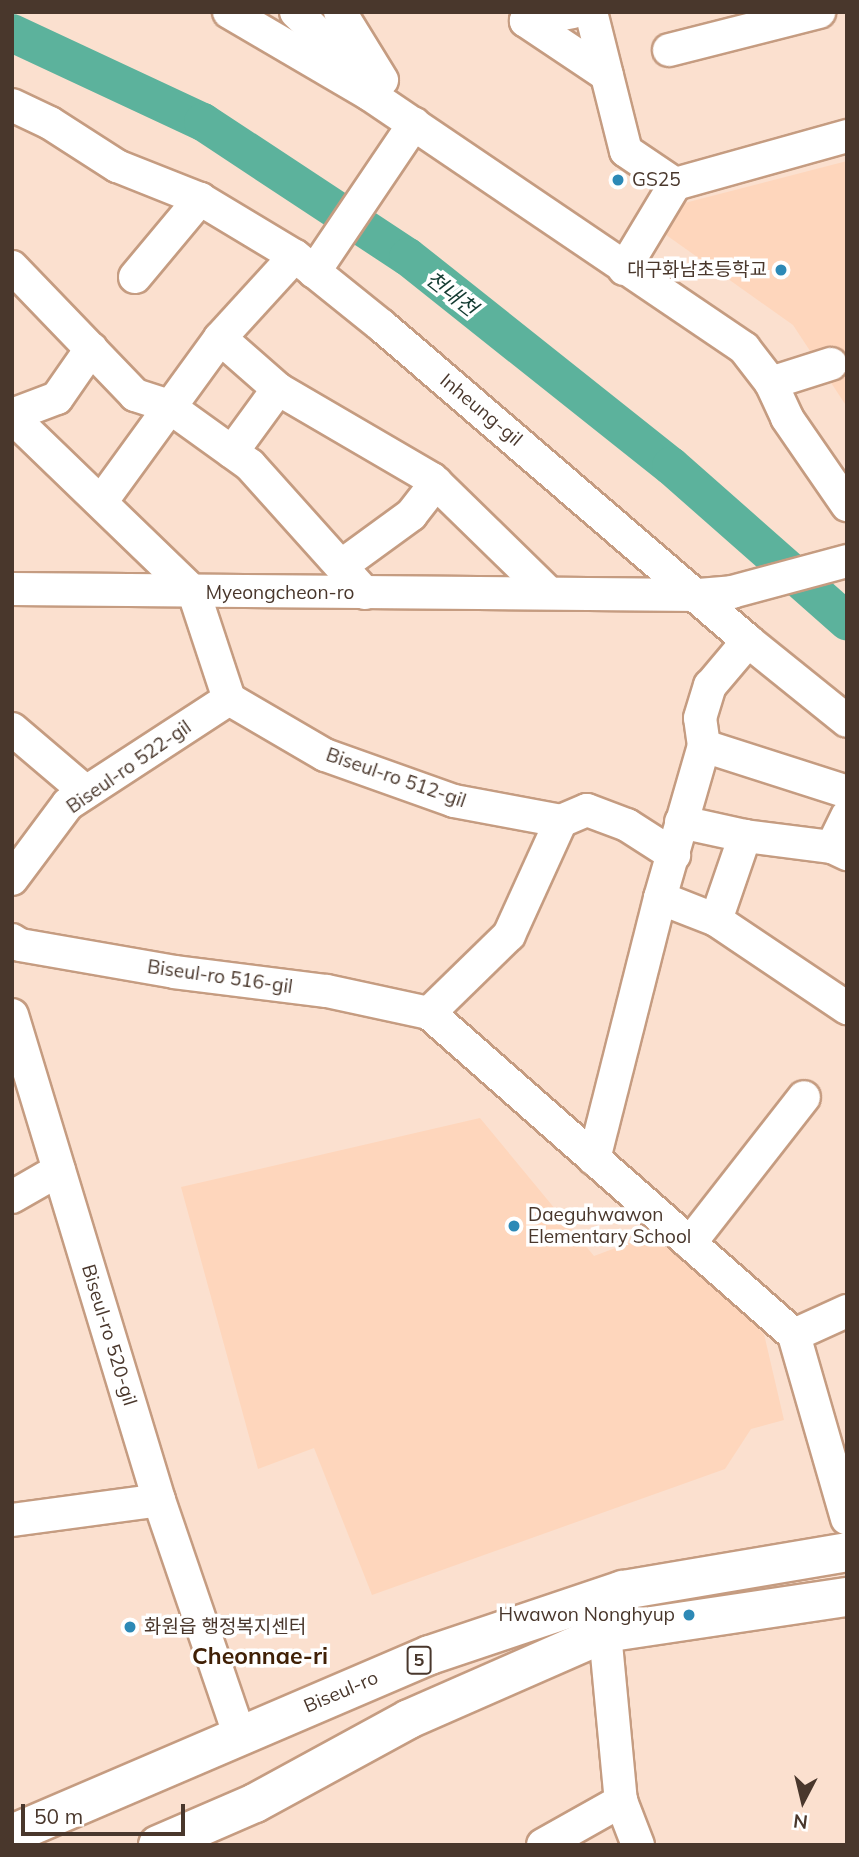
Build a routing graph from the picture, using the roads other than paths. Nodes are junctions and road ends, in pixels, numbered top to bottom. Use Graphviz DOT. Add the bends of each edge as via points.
graph roads {
  1 [pos="229,12"];
  2 [pos="296,12"];
  3 [pos="340,12"];
  4 [pos="573,12"];
  5 [pos="591,12"];
  6 [pos="819,12"];
  7 [pos="744,21"];
  8 [pos="669,50"];
  9 [pos="607,75"];
  10 [pos="12,105"];
  11 [pos="409,121"];
  12 [pos="847,136"];
  13 [pos="675,184"];
  14 [pos="200,199"];
  15 [pos="305,264"];
  16 [pos="12,267"];
  17 [pos="624,269"];
  18 [pos="135,277"];
  19 [pos="220,338"];
  20 [pos="91,349"];
  21 [pos="831,364"];
  22 [pos="771,383"];
  23 [pos="278,389"];
  24 [pos="167,406"];
  25 [pos="12,416"];
  26 [pos="232,452"];
  27 [pos="436,483"];
  28 [pos="101,502"];
  29 [pos="847,505"];
  30 [pos="842,562"];
  31 [pos="341,566"];
  32 [pos="12,589"];
  33 [pos="194,593"];
  34 [pos="365,593"];
  35 [pos="549,593"];
  36 [pos="699,595"];
  37 [pos="748,641"];
  38 [pos="229,699"];
  39 [pos="847,721"];
  40 [pos="12,729"];
  41 [pos="704,746"];
  42 [pos="86,792"];
  43 [pos="847,792"];
  44 [pos="847,816"];
  45 [pos="561,821"];
  46 [pos="681,822"];
  47 [pos="745,836"];
  48 [pos="839,851"];
  49 [pos="674,855"];
  50 [pos="12,879"];
  51 [pos="660,898"];
  52 [pos="716,920"];
  53 [pos="12,940"];
  54 [pos="847,1008"];
  55 [pos="429,1013"];
  56 [pos="12,1015"];
  57 [pos="804,1097"];
  58 [pos="594,1159"];
  59 [pos="60,1170"];
  60 [pos="12,1197"];
  61 [pos="690,1243"];
  62 [pos="847,1311"];
  63 [pos="794,1335"];
  64 [pos="159,1500"];
  65 [pos="847,1519"];
  66 [pos="13,1520"];
  67 [pos="847,1552"];
  68 [pos="847,1597"];
  69 [pos="604,1633"];
  70 [pos="239,1734"];
  71 [pos="621,1801"];
  72 [pos="12,1834"];
  73 [pos="158,1845"];
  74 [pos="543,1845"];
  75 [pos="638,1845"];
  1 -- 11 [label="street"];
  2 -- 11 [label="street"];
  3 -- 11 [label="street"];
  4 -- 9 [label="street" via="526,21"];
  5 -- 9 [label="street"];
  6 -- 7 [label="street"];
  7 -- 8 [label="street"];
  9 -- 13 [label="street" via="626,151"];
  10 -- 14 [label="street, Inheung-gil" via="50,123 117,166"];
  11 -- 15 [label="street"];
  11 -- 17 [label="street"];
  12 -- 13 [label="street"];
  13 -- 17 [label="street"];
  14 -- 15 [label="street, Inheung-gil"];
  14 -- 18 [label="street"];
  15 -- 19 [label="street"];
  15 -- 36 [label="street, Inheung-gil"];
  16 -- 20 [label="street"];
  17 -- 22 [label="street" via="744,348"];
  19 -- 23 [label="street"];
  19 -- 24 [label="street"];
  20 -- 24 [label="street" via="135,395"];
  20 -- 25 [label="street" via="57,398"];
  21 -- 22 [label="street"];
  22 -- 29 [label="street" via="788,418"];
  23 -- 26 [label="street"];
  23 -- 27 [label="street"];
  24 -- 26 [label="street"];
  24 -- 28 [label="street"];
  25 -- 28 [label="street"];
  26 -- 31 [label="street" via="250,465"];
  27 -- 31 [label="street" via="411,515"];
  27 -- 35 [label="street"];
  28 -- 33 [label="street"];
  30 -- 36 [label="street, Myeongcheon-ro" via="732,592"];
  31 -- 34 [label="street"];
  32 -- 33 [label="street, Myeongcheon-ro"];
  33 -- 34 [label="street, Myeongcheon-ro"];
  33 -- 38 [label="street"];
  34 -- 35 [label="street, Myeongcheon-ro"];
  35 -- 36 [label="street, Myeongcheon-ro"];
  36 -- 37 [label="street, Inheung-gil"];
  37 -- 39 [label="street, Inheung-gil"];
  37 -- 41 [label="street" via="710,686 701,718"];
  38 -- 42 [label="street, Biseul-ro 522-gil"];
  38 -- 45 [label="street, Biseul-ro 512-gil" via="325,755 454,801"];
  40 -- 42 [label="street"];
  41 -- 43 [label="street"];
  41 -- 46 [label="street"];
  42 -- 50 [label="street, Biseul-ro 522-gil" via="68,804"];
  44 -- 48 [label="street"];
  45 -- 49 [label="street, Biseul-ro 512-gil" via="587,810 627,825"];
  45 -- 55 [label="street" via="509,935"];
  46 -- 47 [label="street"];
  46 -- 49 [label="street"];
  47 -- 48 [label="street"];
  47 -- 52 [label="street"];
  49 -- 51 [label="street"];
  51 -- 52 [label="street"];
  51 -- 58 [label="street"];
  52 -- 54 [label="street"];
  53 -- 55 [label="street, Biseul-ro 516-gil" via="20,946 174,972 327,990"];
  55 -- 58 [label="street, Biseul-ro 516-gil"];
  56 -- 59 [label="street, Biseul-ro 520-gil"];
  57 -- 61 [label="street"];
  58 -- 61 [label="street, Biseul-ro 516-gil"];
  59 -- 60 [label="street"];
  59 -- 64 [label="street, Biseul-ro 520-gil"];
  61 -- 63 [label="street, Biseul-ro 516-gil"];
  62 -- 63 [label="street"];
  63 -- 65 [label="street"];
  64 -- 66 [label="street"];
  64 -- 70 [label="street, Biseul-ro 520-gil"];
  67 -- 70 [label="main road, Biseul-ro / 5" via="623,1590 430,1655"];
  68 -- 69 [label="main road"];
  69 -- 71 [label="street"];
  69 -- 73 [label="main road" via="410,1720 255,1803"];
  70 -- 72 [label="main road, Biseul-ro / 5"];
  71 -- 74 [label="street"];
  71 -- 75 [label="street"];
}
